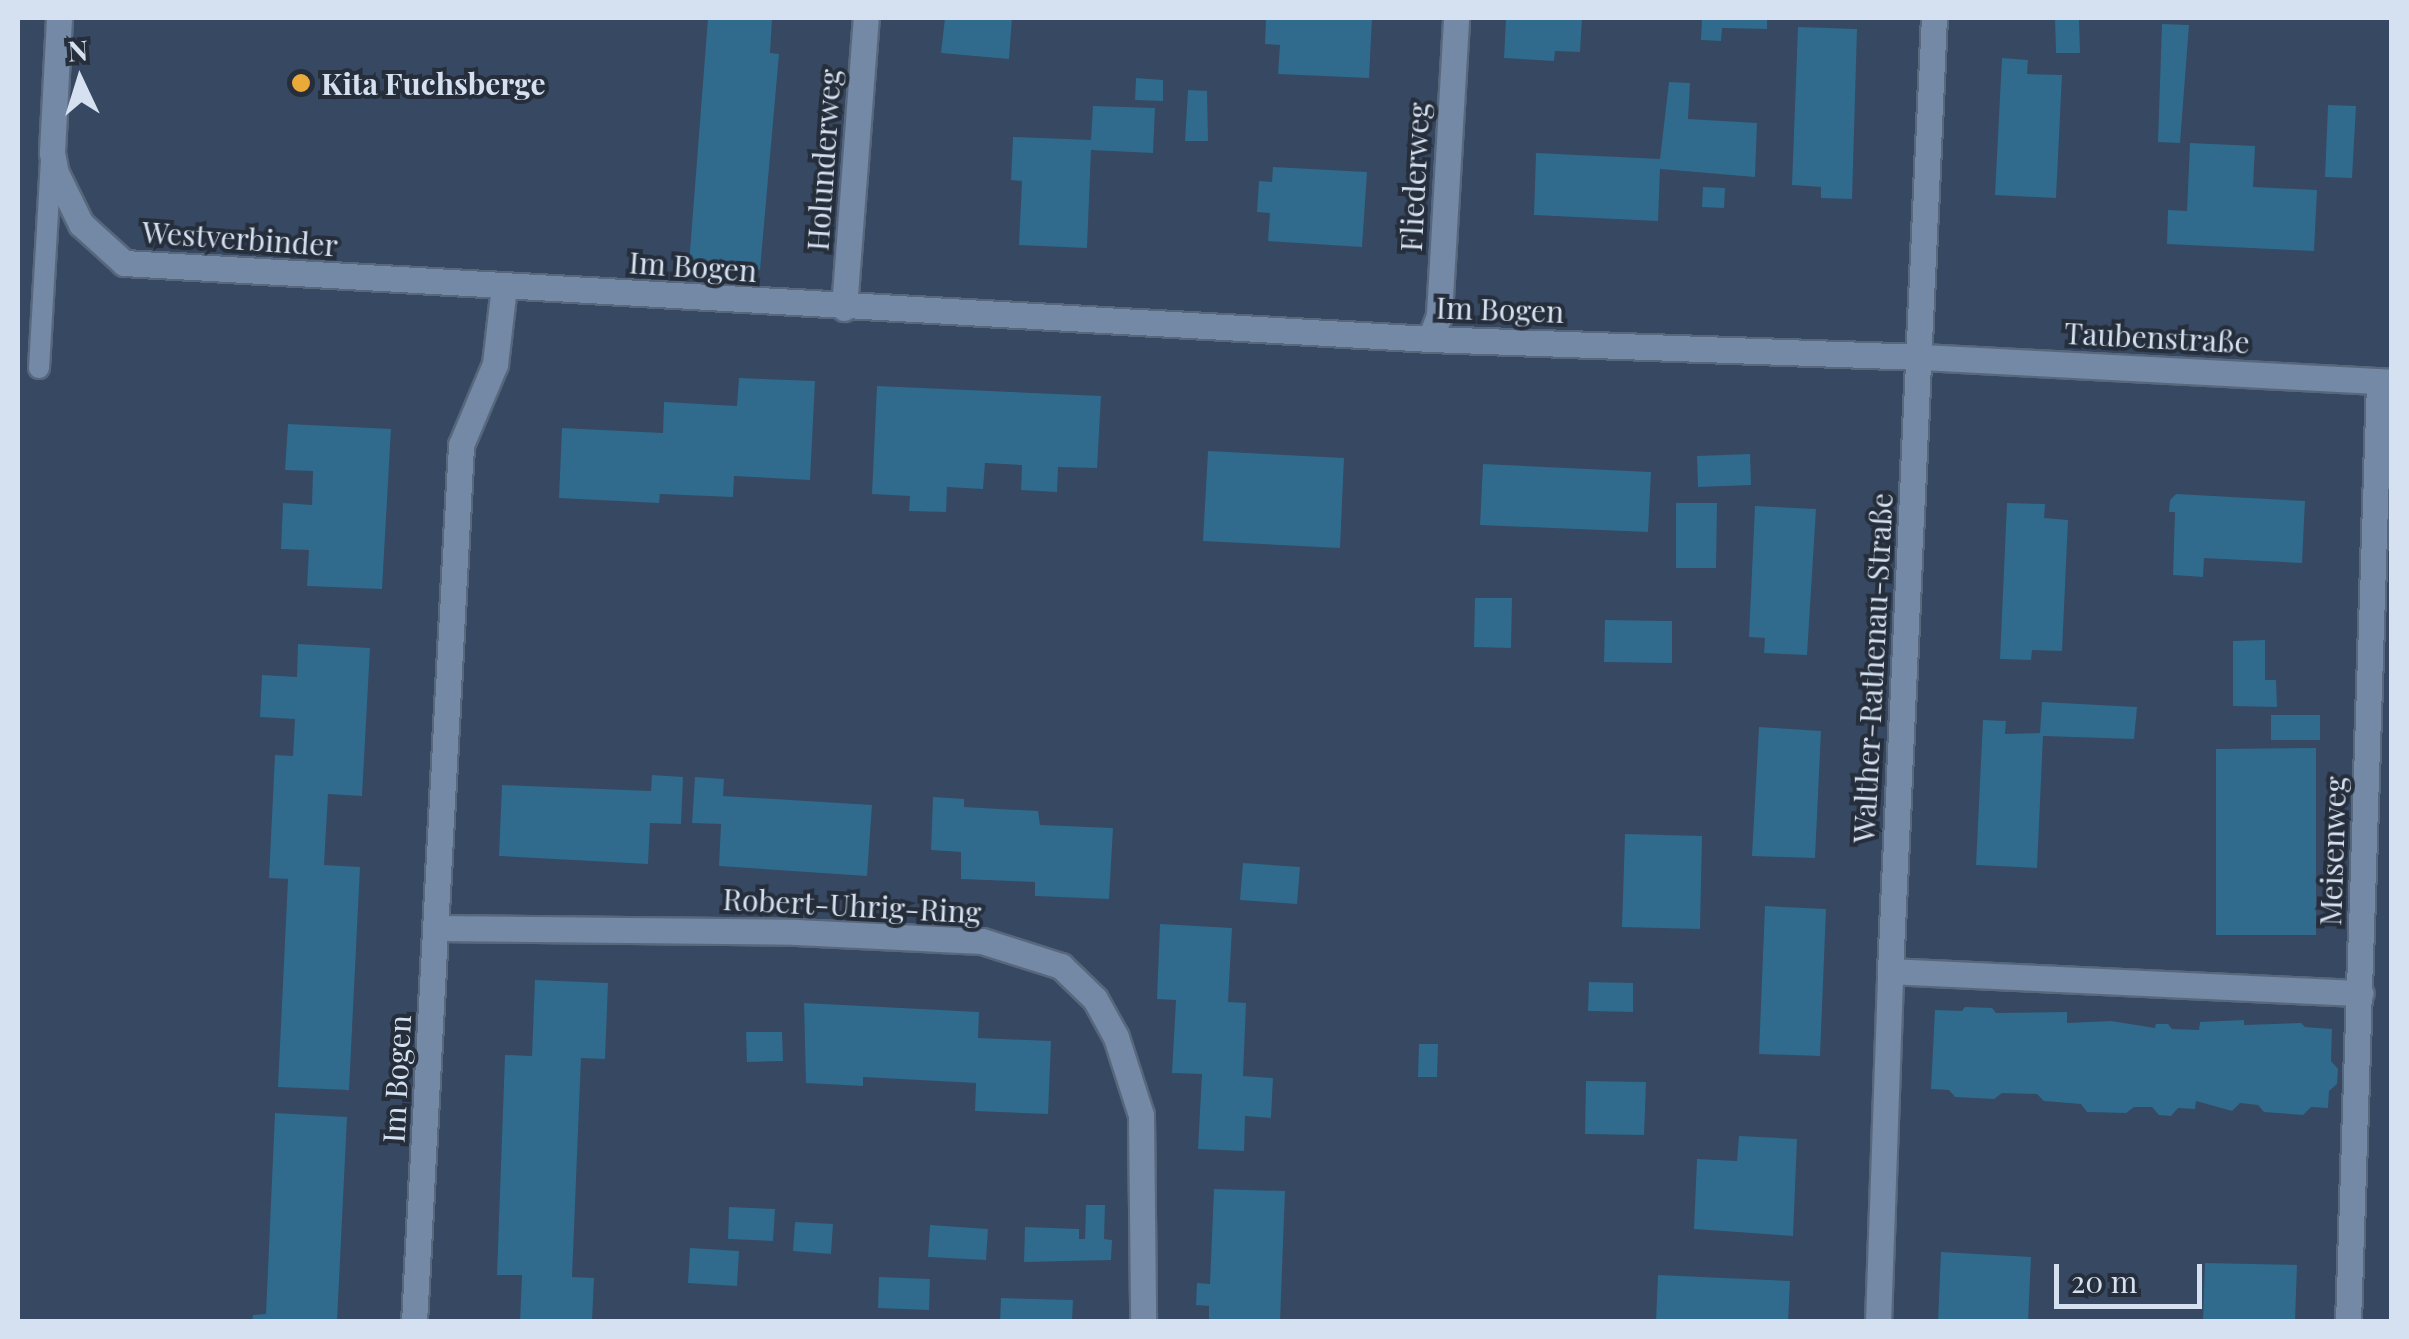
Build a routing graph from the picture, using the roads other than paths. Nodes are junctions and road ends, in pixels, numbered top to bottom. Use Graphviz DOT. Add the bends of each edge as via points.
graph roads {
  1 [pos="58,18"];
  2 [pos="866,18"];
  3 [pos="1456,18"];
  4 [pos="1934,18"];
  5 [pos="52,153"];
  6 [pos="504,286"];
  7 [pos="844,308"];
  8 [pos="1430,340"];
  9 [pos="1920,357"];
  10 [pos="39,368"];
  11 [pos="2385,382"];
  12 [pos="436,928"];
  13 [pos="1890,971"];
  14 [pos="2360,993"];
  15 [pos="414,1322"];
  16 [pos="1143,1322"];
  17 [pos="1878,1322"];
  18 [pos="2348,1322"];
  1 -- 5 [label="street, Westverbinder"];
  2 -- 7 [label="street, Holunderweg"];
  3 -- 8 [label="street, Fliederweg" via="1439,315"];
  4 -- 9 [label="street, Walther-Rathenau-Straße"];
  5 -- 6 [label="street, Westverbinder" via="70,208 124,263"];
  5 -- 10 [label="lane"];
  6 -- 7 [label="street, Im Bogen"];
  6 -- 12 [label="street, Im Bogen" via="495,364 461,445"];
  7 -- 8 [label="street, Im Bogen"];
  8 -- 9 [label="street, Im Bogen"];
  9 -- 11 [label="street, Taubenstraße"];
  9 -- 13 [label="street, Walther-Rathenau-Straße"];
  11 -- 14 [label="street, Meisenweg"];
  12 -- 15 [label="street, Im Bogen"];
  12 -- 16 [label="street, Robert-Uhrig-Ring" via="982,941 1061,966 1095,1000 1116,1038 1141,1115"];
  13 -- 14 [label="street"];
  13 -- 17 [label="street, Walther-Rathenau-Straße"];
  14 -- 18 [label="street, Meisenweg"];
}
